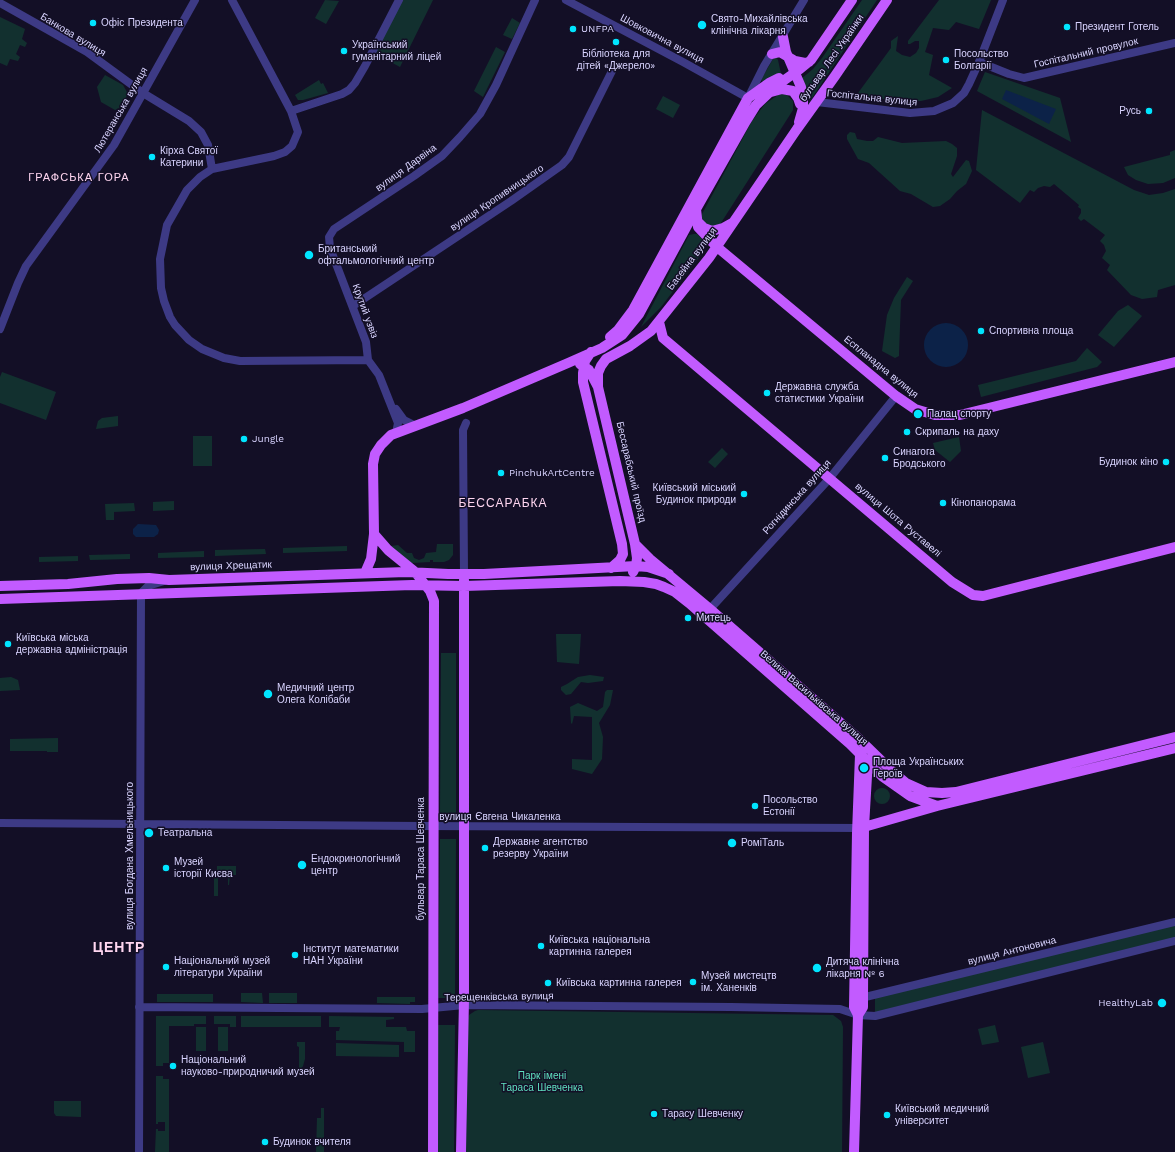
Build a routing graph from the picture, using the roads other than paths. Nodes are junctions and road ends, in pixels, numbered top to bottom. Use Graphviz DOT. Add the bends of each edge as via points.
graph roads {
  1 [pos="195,0"];
  2 [pos="232,0"];
  3 [pos="399,0"];
  4 [pos="535,0"];
  5 [pos="566,0"];
  6 [pos="804,0"];
  7 [pos="852,0"];
  8 [pos="886,0"];
  9 [pos="1003,0"];
  10 [pos="0,3"];
  11 [pos="783,37"];
  12 [pos="1175,43"];
  13 [pos="772,54"];
  14 [pos="788,56"];
  15 [pos="809,62"];
  16 [pos="979,62"];
  17 [pos="612,71"];
  18 [pos="794,73"];
  19 [pos="143,93"];
  20 [pos="768,93"];
  21 [pos="748,98"];
  22 [pos="816,102"];
  23 [pos="291,111"];
  24 [pos="800,116"];
  25 [pos="746,121"];
  26 [pos="797,129"];
  27 [pos="212,169"];
  28 [pos="696,209"];
  29 [pos="697,220"];
  30 [pos="734,222"];
  31 [pos="331,232"];
  32 [pos="717,247"];
  33 [pos="353,306"];
  34 [pos="659,322"];
  35 [pos="0,329"];
  36 [pos="590,354"];
  37 [pos="368,360"];
  38 [pos="1175,362"];
  39 [pos="568,363"];
  40 [pos="584,365"];
  41 [pos="598,387"];
  42 [pos="387,395"];
  43 [pos="896,396"];
  44 [pos="466,423"];
  45 [pos="416,426"];
  46 [pos="396,433"];
  47 [pos="829,478"];
  48 [pos="374,534"];
  49 [pos="635,544"];
  50 [pos="1175,547"];
  51 [pos="636,566"];
  52 [pos="611,568"];
  53 [pos="415,572"];
  54 [pos="365,573"];
  55 [pos="464,574"];
  56 [pos="669,574"];
  57 [pos="169,580"];
  58 [pos="620,581"];
  59 [pos="425,585"];
  60 [pos="0,586"];
  61 [pos="464,586"];
  62 [pos="141,594"];
  63 [pos="0,599"];
  64 [pos="710,609"];
  65 [pos="1175,737"];
  66 [pos="1175,748"];
  67 [pos="863,751"];
  68 [pos="868,763"];
  69 [pos="937,806"];
  70 [pos="0,822"];
  71 [pos="140,824"];
  72 [pos="433,826"];
  73 [pos="464,826"];
  74 [pos="860,828"];
  75 [pos="1175,922"];
  76 [pos="1175,941"];
  77 [pos="859,999"];
  78 [pos="464,1005"];
  79 [pos="139,1007"];
  80 [pos="434,1008"];
  81 [pos="858,1015"];
  82 [pos="139,1152"];
  83 [pos="433,1152"];
  84 [pos="461,1152"];
  85 [pos="854,1152"];
  1 -- 19 [label="street, Лютеранська вулиця"];
  2 -- 23 [label="street"];
  3 -- 23 [label="street" via="365,66 349,90"];
  4 -- 31 [label="street, вулиця Дарвіна" via="496,86 480,114 442,156"];
  5 -- 21 [label="street, Шовковична вулиця"];
  6 -- 11 [label="street"];
  7 -- 15 [label="main road, бульвар Лесі Українки"];
  8 -- 22 [label="main road, бульвар Лесі Українки"];
  9 -- 16 [label="street, Госпітальна вулиця"];
  10 -- 19 [label="street, Банкова вулиця" via="88,52"];
  11 -- 13 [label="street"];
  11 -- 14 [label="main road"];
  12 -- 16 [label="street, Госпітальний провулок" via="1024,78"];
  13 -- 14 [label="main road" via="780,52"];
  13 -- 21 [label="street"];
  14 -- 15 [label="main road" via="796,61"];
  14 -- 18 [label="main road"];
  15 -- 18 [label="main road, бульвар Лесі Українки"];
  16 -- 22 [label="street, Госпітальна вулиця" via="964,93 953,103 934,111 910,113"];
  17 -- 33 [label="street, вулиця Кропивницького" via="569,157 562,165 511,202"];
  18 -- 20 [label="main road, бульвар Лесі Українки"];
  18 -- 21 [label="main road" via="770,83"];
  18 -- 24 [label="main road" via="801,87 804,102"];
  19 -- 27 [label="street, Банкова вулиця" via="189,121 201,132 208,145"];
  19 -- 35 [label="street, Лютеранська вулиця" via="114,145 26,266"];
  20 -- 24 [label="main road" via="782,89 793,91 798,98"];
  20 -- 25 [label="main road, бульвар Лесі Українки" via="756,105"];
  21 -- 25 [label="street"];
  21 -- 36 [label="main road, Басейна вулиця" via="633,310 618,330"];
  22 -- 26 [label="main road, бульвар Лесі Українки"];
  23 -- 27 [label="street" via="298,132 292,146 285,152"];
  24 -- 26 [label="main road"];
  25 -- 28 [label="main road, Басейна вулиця"];
  26 -- 30 [label="main road, Басейна вулиця"];
  27 -- 37 [label="street" via="200,177 184,196 167,225 160,259 161,288 175,325 202,349 240,361"];
  28 -- 29 [label="main road, Еспланадна вулиця"];
  28 -- 36 [label="main road, Басейна вулиця" via="639,314 622,335"];
  29 -- 30 [label="main road" via="704,228 712,231"];
  29 -- 32 [label="main road, Еспланадна вулиця" via="700,231"];
  30 -- 32 [label="main road, Басейна вулиця"];
  31 -- 33 [label="street, Крутий узвіз" via="330,248"];
  32 -- 34 [label="main road, Басейна вулиця"];
  32 -- 43 [label="main road, Еспланадна вулиця"];
  33 -- 37 [label="street, Крутий узвіз" via="366,342"];
  34 -- 41 [label="main road, Басейна вулиця" via="644,336 606,359 598,373"];
  34 -- 47 [label="main road, вулиця Шота Руставелі" via="662,338"];
  36 -- 39 [label="main road, Басейна вулиця"];
  36 -- 40 [label="main road"];
  37 -- 42 [label="street, Крутий узвіз" via="379,375"];
  38 -- 43 [label="main road, Еспланадна вулиця" via="960,415 935,415 915,409"];
  39 -- 40 [label="main road"];
  39 -- 45 [label="main road, Басейна вулиця"];
  40 -- 41 [label="main road, Бессарабський проїзд"];
  40 -- 52 [label="main road" via="583,382 621,540 620,560"];
  41 -- 49 [label="main road, Бессарабський проїзд"];
  42 -- 45 [label="street, Крутий узвіз" via="404,420"];
  42 -- 46 [label="street, Крутий узвіз" via="398,423"];
  43 -- 47 [label="street, Рогнідинська вулиця"];
  44 -- 55 [label="street" via="463,430"];
  45 -- 46 [label="main road, Басейна вулиця"];
  46 -- 48 [label="main road, Басейна вулиця" via="381,445 373,464"];
  47 -- 50 [label="main road, вулиця Шота Руставелі" via="960,588 973,595 983,596"];
  47 -- 64 [label="street, Рогнідинська вулиця"];
  48 -- 53 [label="main road, бульвар Тараса Шевченка" via="388,550"];
  48 -- 54 [label="main road, Басейна вулиця" via="371,559"];
  49 -- 51 [label="main road, Бессарабський проїзд"];
  49 -- 56 [label="main road, Велика Васильківська вулиця"];
  51 -- 52 [label="main road, Велика Васильківська вулиця"];
  51 -- 56 [label="main road, Велика Васильківська вулиця"];
  51 -- 58 [label="main road" via="630,576"];
  52 -- 55 [label="main road, Велика Васильківська вулиця"];
  53 -- 54 [label="main road, вулиця Хрещатик"];
  53 -- 55 [label="main road, вулиця Хрещатик"];
  53 -- 59 [label="main road, бульвар Тараса Шевченка"];
  54 -- 57 [label="main road, вулиця Хрещатик"];
  55 -- 61 [label="main road"];
  56 -- 64 [label="main road, Велика Васильківська вулиця"];
  57 -- 60 [label="main road, вулиця Хрещатик" via="117,579 68,584"];
  57 -- 62 [label="street" via="148,586"];
  58 -- 61 [label="main road, Велика Васильківська вулиця"];
  58 -- 67 [label="main road, Велика Васильківська вулиця" via="656,584 675,592 823,721"];
  59 -- 61 [label="main road"];
  59 -- 62 [label="main road"];
  59 -- 72 [label="main road, бульвар Тараса Шевченка" via="434,601"];
  61 -- 73 [label="main road"];
  62 -- 63 [label="main road"];
  62 -- 71 [label="street, вулиця Богдана Хмельницького"];
  64 -- 67 [label="main road, Велика Васильківська вулиця" via="850,731"];
  65 -- 67 [label="main road, Велика Васильківська вулиця" via="956,792 942,793 926,792 906,782"];
  66 -- 69 [label="main road"];
  67 -- 68 [label="main road, Велика Васильківська вулиця"];
  67 -- 74 [label="main road"];
  68 -- 69 [label="main road, Велика Васильківська вулиця" via="910,796"];
  68 -- 74 [label="main road"];
  69 -- 74 [label="main road"];
  70 -- 71 [label="street, вулиця Євгена Чикаленка"];
  71 -- 72 [label="street, вулиця Євгена Чикаленка"];
  71 -- 79 [label="street, вулиця Богдана Хмельницького"];
  72 -- 73 [label="street, вулиця Євгена Чикаленка"];
  72 -- 80 [label="main road, бульвар Тараса Шевченка"];
  73 -- 74 [label="street, вулиця Євгена Чикаленка"];
  73 -- 78 [label="main road"];
  74 -- 77 [label="main road"];
  75 -- 77 [label="street, вулиця Антоновича"];
  76 -- 81 [label="street" via="875,1016"];
  77 -- 81 [label="main road" via="854,1007"];
  78 -- 80 [label="street, Терещенківська вулиця"];
  78 -- 81 [label="street, Терещенківська вулиця" via="840,1009"];
  78 -- 84 [label="main road"];
  79 -- 80 [label="street, Терещенківська вулиця"];
  79 -- 82 [label="street, вулиця Богдана Хмельницького"];
  80 -- 83 [label="main road, бульвар Тараса Шевченка"];
  81 -- 85 [label="main road"];
}
